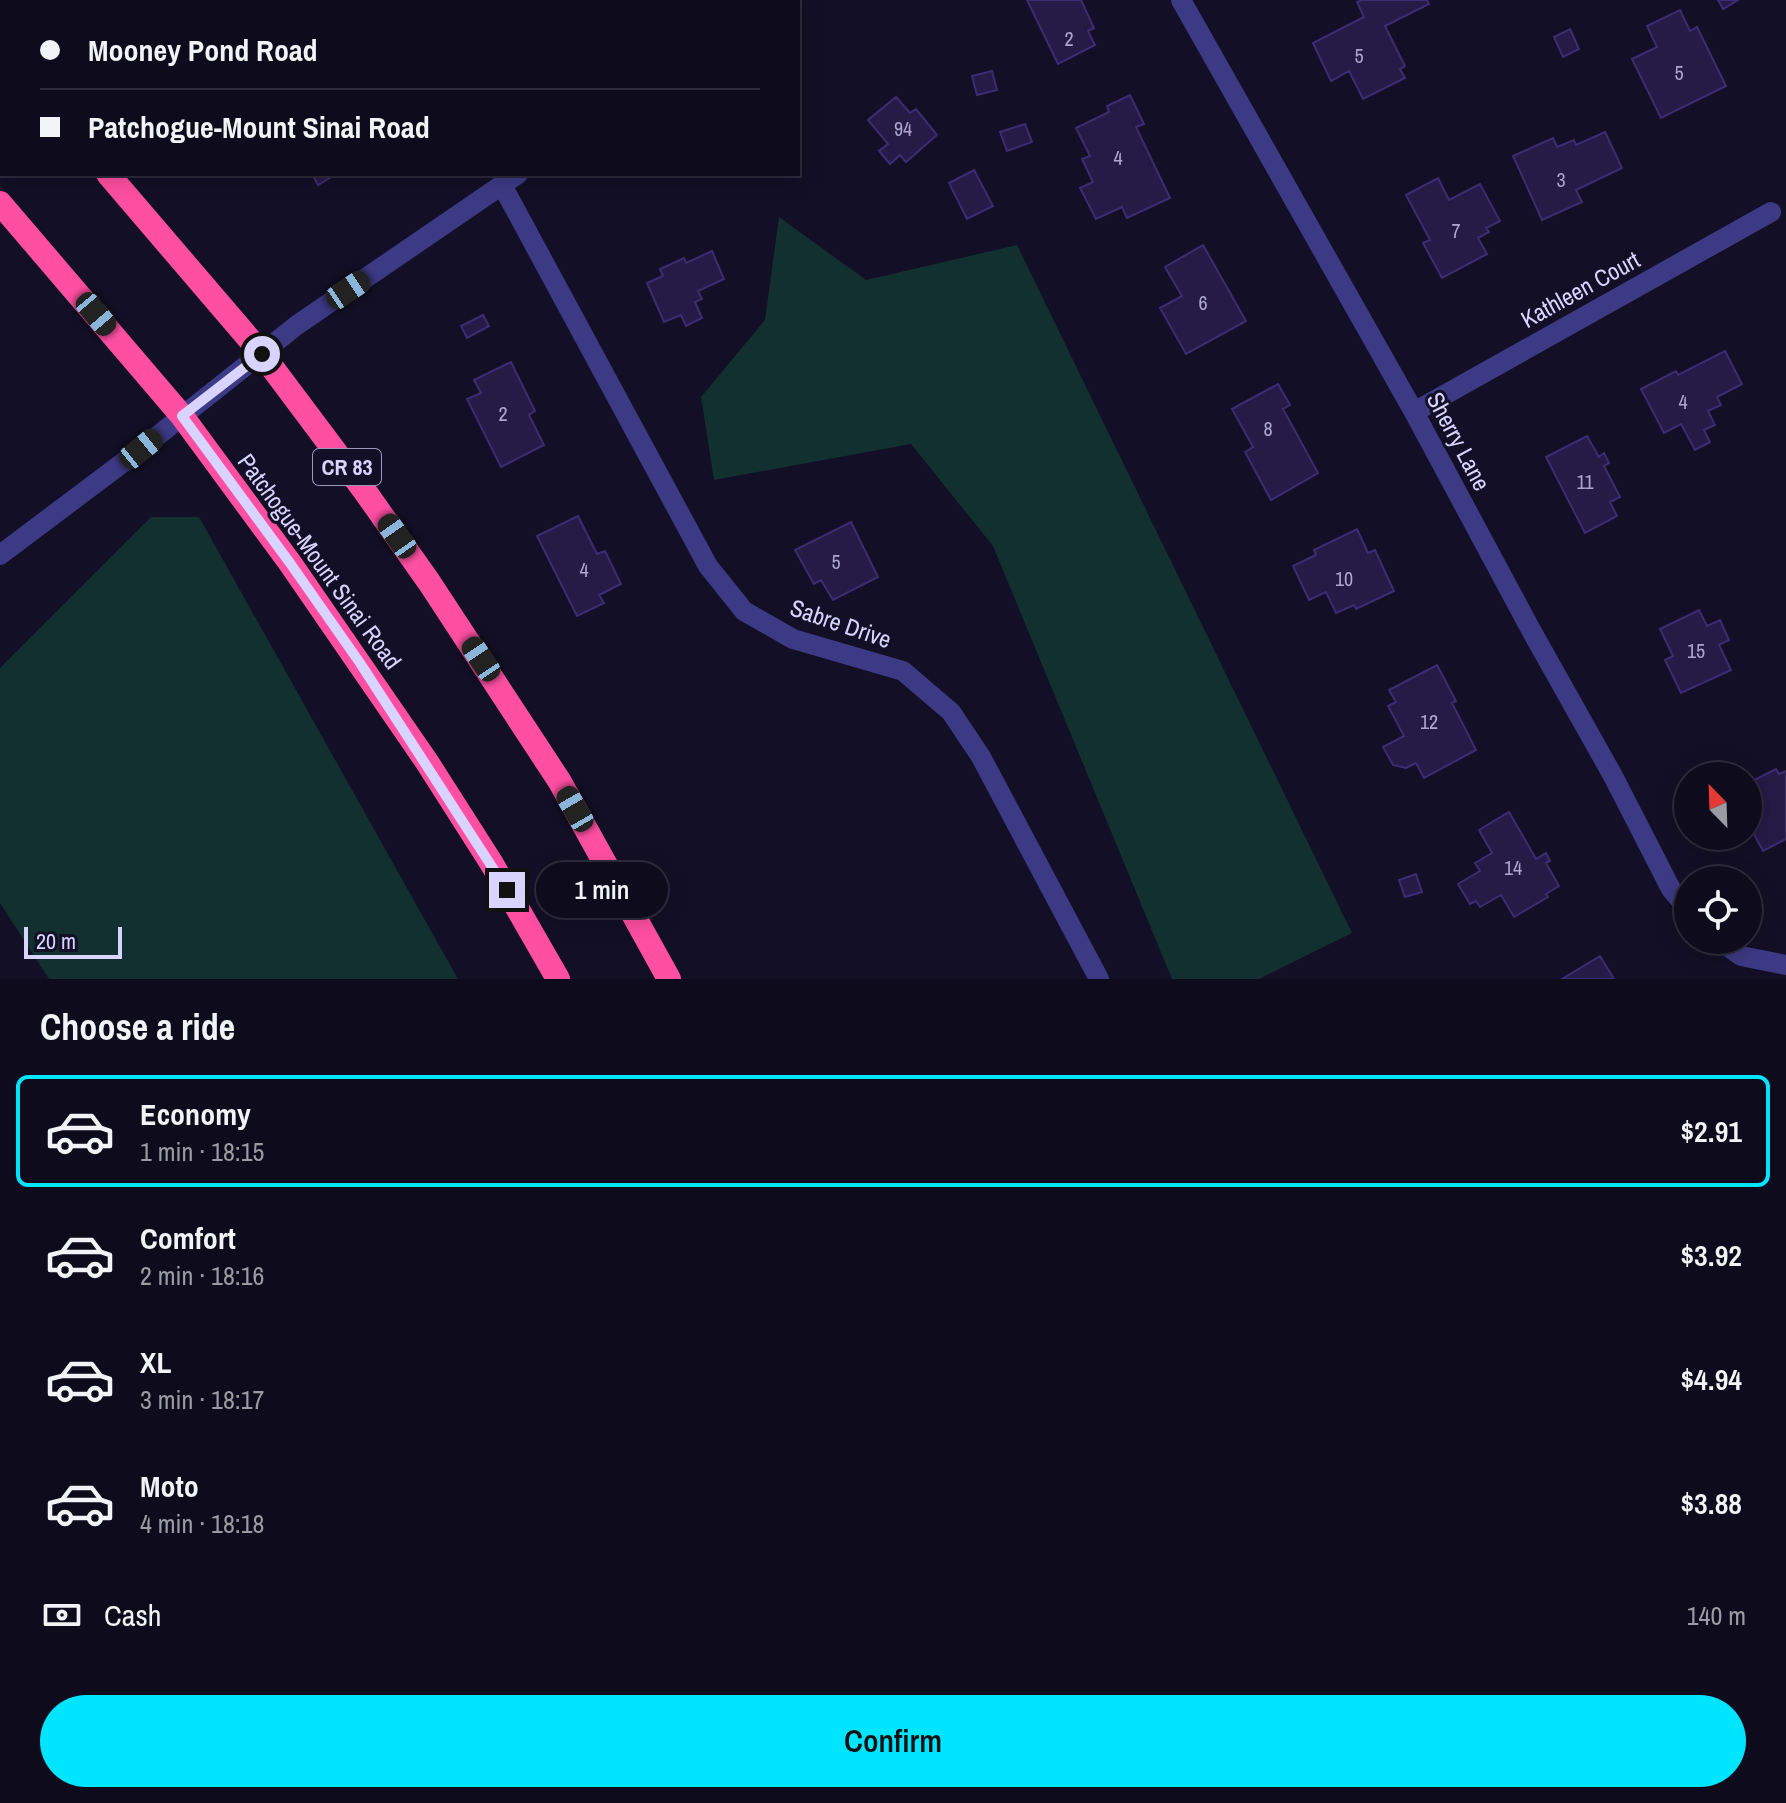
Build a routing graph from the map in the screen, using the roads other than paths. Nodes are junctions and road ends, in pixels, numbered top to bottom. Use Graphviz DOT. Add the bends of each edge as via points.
graph roads {
  1 [pos="1181,0"];
  2 [pos="110,176"];
  3 [pos="510,179"];
  4 [pos="0,203"];
  5 [pos="1771,212"];
  6 [pos="262,354"];
  7 [pos="1414,412"];
  8 [pos="182,416"];
  9 [pos="0,555"];
  10 [pos="1674,893"];
  11 [pos="1738,954"];
  12 [pos="1786,965"];
  13 [pos="558,979"];
  14 [pos="669,979"];
  15 [pos="1099,979"];
  1 -- 7 [label="street, Sherry Lane"];
  2 -- 6 [label="highway, CR 83"];
  3 -- 6 [label="street"];
  3 -- 15 [label="street, Sabre Drive" via="708,566 744,611 793,639 903,671 951,712 981,757"];
  4 -- 8 [label="highway, Patchogue-Mount Sinai Road"];
  5 -- 7 [label="street, Kathleen Court"];
  6 -- 8 [label="street"];
  6 -- 14 [label="highway, CR 83" via="364,490 498,685 568,796"];
  7 -- 10 [label="street, Sherry Lane"];
  8 -- 9 [label="street"];
  8 -- 13 [label="highway, Patchogue-Mount Sinai Road" via="377,687 492,864"];
  11 -- 12 [label="street"];
}
